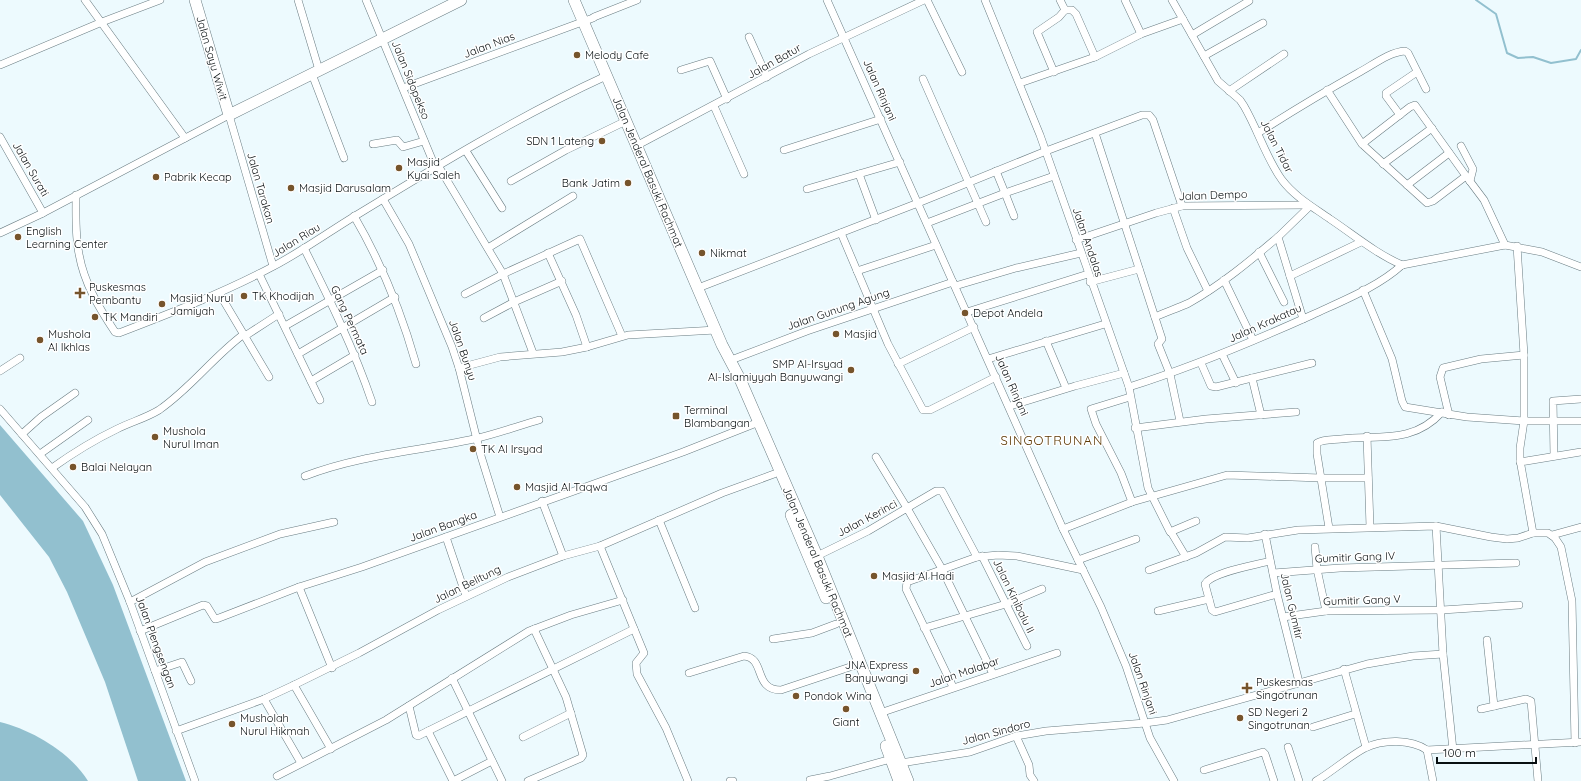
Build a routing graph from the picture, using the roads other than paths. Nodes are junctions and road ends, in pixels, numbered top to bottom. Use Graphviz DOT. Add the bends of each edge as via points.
graph roads {
  1 [pos="86,0"];
  2 [pos="160,0"];
  3 [pos="195,0"];
  4 [pos="298,0"];
  5 [pos="366,0"];
  6 [pos="461,0"];
  7 [pos="574,0"];
  8 [pos="637,0"];
  9 [pos="827,0"];
  10 [pos="924,0"];
  11 [pos="927,0"];
  12 [pos="985,0"];
  13 [pos="1060,0"];
  14 [pos="1125,0"];
  15 [pos="1172,0"];
  16 [pos="1249,1"];
  17 [pos="1065,10"];
  18 [pos="590,19"];
  19 [pos="1183,19"];
  20 [pos="102,22"];
  21 [pos="1263,22"];
  22 [pos="1142,34"];
  23 [pos="1192,35"];
  24 [pos="749,37"];
  25 [pos="844,37"];
  26 [pos="382,38"];
  27 [pos="1284,54"];
  28 [pos="1204,56"];
  29 [pos="1096,57"];
  30 [pos="0,65"];
  31 [pos="681,70"];
  32 [pos="316,72"];
  33 [pos="962,72"];
  34 [pos="1054,72"];
  35 [pos="1417,72"];
  36 [pos="606,76"];
  37 [pos="767,77"];
  38 [pos="923,79"];
  39 [pos="1020,83"];
  40 [pos="403,88"];
  41 [pos="1426,89"];
  42 [pos="1327,90"];
  43 [pos="1229,91"];
  44 [pos="728,99"];
  45 [pos="714,106"];
  46 [pos="229,115"];
  47 [pos="1400,115"];
  48 [pos="881,119"];
  49 [pos="626,121"];
  50 [pos="1432,128"];
  51 [pos="1095,133"];
  52 [pos="1258,133"];
  53 [pos="0,137"];
  54 [pos="185,138"];
  55 [pos="424,141"];
  56 [pos="373,144"];
  57 [pos="1362,144"];
  58 [pos="636,146"];
  59 [pos="1461,146"];
  60 [pos="784,150"];
  61 [pos="466,151"];
  62 [pos="1046,151"];
  63 [pos="1449,153"];
  64 [pos="344,158"];
  65 [pos="900,162"];
  66 [pos="1383,164"];
  67 [pos="438,168"];
  68 [pos="996,171"];
  69 [pos="744,174"];
  70 [pos="859,174"];
  71 [pos="1054,176"];
  72 [pos="1468,179"];
  73 [pos="511,181"];
  74 [pos="967,182"];
  75 [pos="1407,185"];
  76 [pos="807,189"];
  77 [pos="1006,193"];
  78 [pos="76,195"];
  79 [pos="573,196"];
  80 [pos="383,199"];
  81 [pos="918,203"];
  82 [pos="977,203"];
  83 [pos="1308,205"];
  84 [pos="1182,206"];
  85 [pos="502,208"];
  86 [pos="1173,208"];
  87 [pos="43,213"];
  88 [pos="354,216"];
  89 [pos="1014,216"];
  90 [pos="876,220"];
  91 [pos="927,222"];
  92 [pos="986,222"];
  93 [pos="1125,224"];
  94 [pos="0,233"];
  95 [pos="840,233"];
  96 [pos="1278,237"];
  97 [pos="1076,240"];
  98 [pos="1361,242"];
  99 [pos="936,245"];
  100 [pos="1505,245"];
  101 [pos="1516,246"];
  102 [pos="304,248"];
  103 [pos="488,248"];
  104 [pos="1259,252"];
  105 [pos="548,253"];
  106 [pos="1081,253"];
  107 [pos="1402,265"];
  108 [pos="273,266"];
  109 [pos="1581,267"];
  110 [pos="1139,269"];
  111 [pos="383,270"];
  112 [pos="857,271"];
  113 [pos="259,274"];
  114 [pos="503,274"];
  115 [pos="1088,274"];
  116 [pos="1290,276"];
  117 [pos="1224,280"];
  118 [pos="562,281"];
  119 [pos="1090,282"];
  120 [pos="954,284"];
  121 [pos="698,288"];
  122 [pos="1363,290"];
  123 [pos="1208,291"];
  124 [pos="219,293"];
  125 [pos="465,294"];
  126 [pos="395,297"];
  127 [pos="330,301"];
  128 [pos="514,302"];
  129 [pos="1284,302"];
  130 [pos="874,309"];
  131 [pos="967,312"];
  132 [pos="279,314"];
  133 [pos="1155,317"];
  134 [pos="484,318"];
  135 [pos="1303,319"];
  136 [pos="1105,324"];
  137 [pos="285,326"];
  138 [pos="974,327"];
  139 [pos="342,328"];
  140 [pos="716,330"];
  141 [pos="244,335"];
  142 [pos="622,336"];
  143 [pos="1253,340"];
  144 [pos="1046,341"];
  145 [pos="722,345"];
  146 [pos="587,348"];
  147 [pos="298,354"];
  148 [pos="533,354"];
  149 [pos="1222,354"];
  150 [pos="354,355"];
  151 [pos="1524,355"];
  152 [pos="20,358"];
  153 [pos="988,359"];
  154 [pos="731,360"];
  155 [pos="1201,363"];
  156 [pos="1312,363"];
  157 [pos="416,364"];
  158 [pos="898,364"];
  159 [pos="459,368"];
  160 [pos="0,371"];
  161 [pos="1124,373"];
  162 [pos="1170,374"];
  163 [pos="269,377"];
  164 [pos="996,377"];
  165 [pos="1252,378"];
  166 [pos="311,381"];
  167 [pos="1236,382"];
  168 [pos="1129,387"];
  169 [pos="1066,388"];
  170 [pos="75,393"];
  171 [pos="1130,397"];
  172 [pos="1581,399"];
  173 [pos="320,400"];
  174 [pos="372,402"];
  175 [pos="1010,406"];
  176 [pos="0,409"];
  177 [pos="1296,412"];
  178 [pos="1442,412"];
  179 [pos="1260,415"];
  180 [pos="1449,415"];
  181 [pos="88,420"];
  182 [pos="539,420"];
  183 [pos="1180,421"];
  184 [pos="1524,421"];
  185 [pos="1553,421"];
  186 [pos="1581,421"];
  187 [pos="756,423"];
  188 [pos="1135,428"];
  189 [pos="22,434"];
  190 [pos="1367,436"];
  191 [pos="476,438"];
  192 [pos="1581,452"];
  193 [pos="40,454"];
  194 [pos="1554,456"];
  195 [pos="876,457"];
  196 [pos="1520,462"];
  197 [pos="52,468"];
  198 [pos="774,474"];
  199 [pos="305,476"];
  200 [pos="1321,478"];
  201 [pos="1368,478"];
  202 [pos="1151,496"];
  203 [pos="542,501"];
  204 [pos="1132,502"];
  205 [pos="908,508"];
  206 [pos="500,517"];
  207 [pos="659,520"];
  208 [pos="1196,521"];
  209 [pos="334,522"];
  210 [pos="1436,526"];
  211 [pos="1370,527"];
  212 [pos="1581,527"];
  213 [pos="1329,528"];
  214 [pos="1063,529"];
  215 [pos="1171,532"];
  216 [pos="1533,533"];
  217 [pos="1265,534"];
  218 [pos="1552,535"];
  219 [pos="446,537"];
  220 [pos="1136,539"];
  221 [pos="600,546"];
  222 [pos="1315,547"];
  223 [pos="564,556"];
  224 [pos="817,556"];
  225 [pos="980,557"];
  226 [pos="1186,557"];
  227 [pos="1078,560"];
  228 [pos="1270,561"];
  229 [pos="1516,563"];
  230 [pos="1438,564"];
  231 [pos="942,569"];
  232 [pos="1317,569"];
  233 [pos="1083,570"];
  234 [pos="1149,570"];
  235 [pos="1273,573"];
  236 [pos="299,588"];
  237 [pos="1042,589"];
  238 [pos="1277,594"];
  239 [pos="466,596"];
  240 [pos="1209,599"];
  241 [pos="623,600"];
  242 [pos="130,602"];
  243 [pos="1006,604"];
  244 [pos="1519,605"];
  245 [pos="695,608"];
  246 [pos="1442,610"];
  247 [pos="1158,611"];
  248 [pos="1326,611"];
  249 [pos="966,616"];
  250 [pos="1283,617"];
  251 [pos="836,624"];
  252 [pos="534,628"];
  253 [pos="924,628"];
  254 [pos="634,629"];
  255 [pos="140,631"];
  256 [pos="844,635"];
  257 [pos="773,639"];
  258 [pos="1487,640"];
  259 [pos="1027,646"];
  260 [pos="1057,653"];
  261 [pos="1443,654"];
  262 [pos="853,666"];
  263 [pos="332,668"];
  264 [pos="554,669"];
  265 [pos="1344,669"];
  266 [pos="155,671"];
  267 [pos="689,673"];
  268 [pos="993,674"];
  269 [pos="452,678"];
  270 [pos="191,681"];
  271 [pos="1299,682"];
  272 [pos="294,685"];
  273 [pos="953,687"];
  274 [pos="264,699"];
  275 [pos="408,706"];
  276 [pos="1494,706"];
  277 [pos="1481,709"];
  278 [pos="469,712"];
  279 [pos="880,712"];
  280 [pos="571,713"];
  281 [pos="1356,714"];
  282 [pos="1145,723"];
  283 [pos="1313,727"];
  284 [pos="176,731"];
  285 [pos="428,731"];
  286 [pos="1016,736"];
  287 [pos="523,737"];
  288 [pos="1578,742"];
  289 [pos="1535,745"];
  290 [pos="1288,747"];
  291 [pos="1366,747"];
  292 [pos="331,749"];
  293 [pos="1427,750"];
  294 [pos="1453,750"];
  295 [pos="896,760"];
  296 [pos="492,761"];
  297 [pos="301,763"];
  298 [pos="1204,770"];
  299 [pos="277,776"];
  300 [pos="810,780"];
  301 [pos="195,781"];
  302 [pos="453,781"];
  303 [pos="502,781"];
  304 [pos="528,781"];
  305 [pos="688,781"];
  306 [pos="899,781"];
  307 [pos="908,781"];
  308 [pos="1034,781"];
  309 [pos="1174,781"];
  310 [pos="1274,781"];
  311 [pos="1299,781"];
  312 [pos="1316,781"];
  313 [pos="1433,781"];
  314 [pos="1538,781"];
  1 -- 20 [label="street"];
  2 -- 20 [label="street"];
  3 -- 46 [label="main road, Jalan Sayu Wiwit"];
  4 -- 32 [label="street"];
  5 -- 26 [label="street, Jalan Sidopekso"];
  6 -- 26 [label="main road"];
  7 -- 18 [label="main road, Jalan Jenderal Basuki Rachmat"];
  8 -- 18 [label="street, Jalan Nias"];
  9 -- 25 [label="street, Jalan Rinjani"];
  10 -- 25 [label="street, Jalan Batur"];
  11 -- 33 [label="street"];
  12 -- 39 [label="street, Jalan Andalas"];
  13 -- 17 [label="street"];
  14 -- 22 [label="street"];
  15 -- 19 [label="street, Jalan Tidar"];
  16 -- 23 [label="street"];
  17 -- 29 [label="street" via="1071,10 1076,14"];
  17 -- 34 [label="street" via="1037,32"];
  18 -- 36 [label="main road, Jalan Jenderal Basuki Rachmat"];
  18 -- 40 [label="street, Jalan Nias"];
  19 -- 22 [label="street"];
  19 -- 23 [label="street, Jalan Tidar"];
  20 -- 30 [label="street"];
  20 -- 54 [label="street"];
  21 -- 28 [label="street"];
  22 -- 29 [label="street"];
  23 -- 28 [label="street, Jalan Tidar"];
  24 -- 37 [label="street"];
  25 -- 37 [label="street, Jalan Batur"];
  25 -- 48 [label="street, Jalan Rinjani"];
  26 -- 32 [label="main road"];
  26 -- 40 [label="street, Jalan Sidopekso"];
  27 -- 43 [label="street"];
  28 -- 43 [label="street, Jalan Tidar" via="1218,81"];
  29 -- 34 [label="street"];
  31 -- 44 [label="street" via="710,61"];
  32 -- 46 [label="main road"];
  32 -- 64 [label="street"];
  34 -- 39 [label="street"];
  35 -- 41 [label="street"];
  35 -- 42 [label="street" via="1408,53 1404,51 1384,58"];
  35 -- 47 [label="street" via="1386,93"];
  36 -- 49 [label="main road, Jalan Jenderal Basuki Rachmat"];
  36 -- 61 [label="street, Jalan Riau" via="537,110"];
  37 -- 44 [label="street, Jalan Batur"];
  38 -- 74 [label="street"];
  39 -- 62 [label="street, Jalan Andalas"];
  40 -- 55 [label="street, Jalan Sidopekso"];
  42 -- 52 [label="street"];
  42 -- 57 [label="street"];
  43 -- 52 [label="street, Jalan Tidar" via="1244,106"];
  44 -- 45 [label="street, Jalan Batur"];
  45 -- 58 [label="street, Jalan Batur"];
  45 -- 69 [label="street"];
  46 -- 54 [label="street"];
  46 -- 108 [label="street, Jalan Tarakan"];
  47 -- 50 [label="street" via="1416,106"];
  47 -- 57 [label="street"];
  48 -- 60 [label="street"];
  48 -- 65 [label="street, Jalan Rinjani"];
  49 -- 58 [label="main road, Jalan Jenderal Basuki Rachmat"];
  49 -- 73 [label="street" via="566,150"];
  50 -- 63 [label="street"];
  50 -- 66 [label="street"];
  51 -- 62 [label="street"];
  51 -- 84 [label="street" via="1134,117 1149,116 1158,132"];
  51 -- 93 [label="street"];
  52 -- 83 [label="street, Jalan Tidar" via="1282,180"];
  53 -- 87 [label="street, Jalan Surati"];
  54 -- 78 [label="street"];
  55 -- 56 [label="street" via="402,147 397,140"];
  55 -- 67 [label="street, Jalan Sidopekso"];
  57 -- 66 [label="street"];
  58 -- 121 [label="main road, Jalan Jenderal Basuki Rachmat"];
  59 -- 72 [label="street" via="1473,169"];
  61 -- 67 [label="street, Jalan Riau"];
  61 -- 85 [label="street"];
  62 -- 68 [label="street"];
  62 -- 71 [label="street, Jalan Andalas"];
  63 -- 72 [label="street"];
  63 -- 75 [label="street"];
  65 -- 70 [label="street"];
  65 -- 81 [label="street, Jalan Rinjani"];
  66 -- 75 [label="street"];
  67 -- 80 [label="street, Jalan Riau"];
  67 -- 103 [label="street, Jalan Sidopekso"];
  68 -- 74 [label="street"];
  68 -- 77 [label="street"];
  70 -- 76 [label="street"];
  70 -- 90 [label="street"];
  71 -- 77 [label="street"];
  71 -- 97 [label="street, Jalan Andalas"];
  72 -- 75 [label="street" via="1429,203"];
  72 -- 100 [label="street" via="1484,200"];
  74 -- 81 [label="street"];
  74 -- 82 [label="street"];
  77 -- 82 [label="street"];
  77 -- 89 [label="street"];
  78 -- 87 [label="street"];
  78 -- 124 [label="street, Jalan Riau" via="77,234 83,271 91,292 116,333"];
  79 -- 103 [label="street"];
  80 -- 88 [label="street, Jalan Riau"];
  80 -- 159 [label="street, Jalan Bunyu" via="409,244"];
  81 -- 90 [label="street"];
  81 -- 91 [label="street, Jalan Rinjani"];
  82 -- 91 [label="street"];
  82 -- 92 [label="street"];
  83 -- 84 [label="street, Jalan Dempo"];
  83 -- 96 [label="street"];
  83 -- 98 [label="street, Jalan Tidar"];
  84 -- 86 [label="street, Jalan Dempo"];
  86 -- 93 [label="street, Jalan Dempo"];
  86 -- 123 [label="street" via="1187,248"];
  87 -- 94 [label="street"];
  88 -- 102 [label="street, Jalan Riau"];
  88 -- 111 [label="street"];
  90 -- 95 [label="street"];
  91 -- 99 [label="street, Jalan Rinjani"];
  93 -- 97 [label="street, Jalan Dempo"];
  93 -- 110 [label="street"];
  95 -- 112 [label="street"];
  95 -- 121 [label="street"];
  96 -- 104 [label="street"];
  96 -- 116 [label="street"];
  97 -- 106 [label="street, Jalan Andalas"];
  98 -- 107 [label="street, Jalan Tidar"];
  98 -- 116 [label="street"];
  99 -- 112 [label="street"];
  99 -- 120 [label="street, Jalan Rinjani"];
  100 -- 101 [label="street"];
  100 -- 107 [label="street"];
  101 -- 109 [label="street" via="1542,252"];
  101 -- 151 [label="street"];
  102 -- 108 [label="street, Jalan Riau"];
  102 -- 127 [label="street, Gang Permata"];
  103 -- 114 [label="street, Jalan Sidopekso"];
  104 -- 117 [label="street"];
  104 -- 129 [label="street"];
  105 -- 114 [label="street"];
  105 -- 118 [label="street"];
  105 -- 142 [label="street" via="580,240"];
  106 -- 115 [label="street, Jalan Andalas"];
  106 -- 120 [label="street, Jalan Gunung Agung"];
  107 -- 122 [label="street, Jalan Krakatau" via="1381,282"];
  108 -- 113 [label="street, Jalan Riau"];
  110 -- 119 [label="street"];
  110 -- 133 [label="street"];
  111 -- 126 [label="street"];
  111 -- 127 [label="street"];
  112 -- 130 [label="street"];
  113 -- 124 [label="street, Jalan Riau"];
  113 -- 132 [label="street"];
  114 -- 125 [label="street"];
  114 -- 128 [label="street, Jalan Sidopekso"];
  115 -- 119 [label="street, Jalan Andalas"];
  115 -- 131 [label="street"];
  116 -- 135 [label="street"];
  117 -- 123 [label="street"];
  117 -- 143 [label="street"];
  118 -- 128 [label="street"];
  118 -- 146 [label="street"];
  119 -- 136 [label="street, Jalan Andalas"];
  120 -- 130 [label="street, Jalan Gunung Agung"];
  120 -- 131 [label="street, Jalan Rinjani"];
  121 -- 140 [label="main road, Jalan Jenderal Basuki Rachmat"];
  122 -- 135 [label="street, Jalan Krakatau"];
  122 -- 178 [label="street" via="1392,359 1403,405 1408,408"];
  123 -- 133 [label="street"];
  124 -- 141 [label="street"];
  126 -- 139 [label="street"];
  126 -- 157 [label="street"];
  127 -- 137 [label="street"];
  127 -- 139 [label="street, Gang Permata"];
  128 -- 134 [label="street"];
  128 -- 148 [label="street, Jalan Sidopekso"];
  130 -- 154 [label="street, Jalan Gunung Agung" via="807,330"];
  130 -- 158 [label="street"];
  131 -- 138 [label="street, Jalan Rinjani"];
  132 -- 137 [label="street"];
  132 -- 141 [label="street"];
  133 -- 162 [label="street" via="1162,338 1158,344"];
  135 -- 143 [label="street, Jalan Krakatau"];
  136 -- 144 [label="street"];
  136 -- 161 [label="street, Jalan Andalas"];
  137 -- 147 [label="street"];
  138 -- 153 [label="street, Jalan Rinjani"];
  138 -- 158 [label="street"];
  139 -- 147 [label="street"];
  139 -- 150 [label="street, Gang Permata"];
  140 -- 142 [label="street"];
  140 -- 145 [label="main road, Jalan Jenderal Basuki Rachmat"];
  141 -- 163 [label="street"];
  141 -- 197 [label="street" via="165,406 151,415 100,437"];
  142 -- 146 [label="street"];
  143 -- 149 [label="street, Jalan Krakatau"];
  144 -- 153 [label="street"];
  144 -- 169 [label="street"];
  145 -- 154 [label="main road, Jalan Jenderal Basuki Rachmat"];
  145 -- 187 [label="main road, Jalan Jenderal Basuki Rachmat" via="725,358"];
  146 -- 148 [label="street"];
  147 -- 166 [label="street"];
  148 -- 159 [label="street" via="500,357"];
  149 -- 155 [label="street, Jalan Krakatau"];
  149 -- 167 [label="street"];
  150 -- 166 [label="street"];
  150 -- 174 [label="street, Gang Permata"];
  151 -- 180 [label="street" via="1481,359 1443,368 1440,376"];
  151 -- 184 [label="street"];
  152 -- 160 [label="street"];
  153 -- 164 [label="street, Jalan Rinjani"];
  154 -- 187 [label="main road, Jalan Jenderal Basuki Rachmat"];
  155 -- 162 [label="street, Jalan Krakatau"];
  155 -- 167 [label="street" via="1211,386"];
  156 -- 165 [label="street"];
  158 -- 164 [label="street" via="925,411"];
  159 -- 191 [label="street, Jalan Bunyu"];
  161 -- 168 [label="street, Jalan Andalas"];
  161 -- 169 [label="street"];
  162 -- 168 [label="street, Jalan Krakatau"];
  162 -- 183 [label="street"];
  164 -- 175 [label="street, Jalan Rinjani"];
  165 -- 167 [label="street"];
  165 -- 179 [label="street"];
  166 -- 173 [label="street"];
  168 -- 171 [label="street, Jalan Andalas"];
  169 -- 175 [label="street"];
  170 -- 189 [label="street"];
  171 -- 188 [label="street, Jalan Andalas"];
  171 -- 204 [label="street" via="1091,409"];
  172 -- 185 [label="street" via="1553,401"];
  175 -- 214 [label="street, Jalan Rinjani"];
  176 -- 189 [label="street"];
  177 -- 179 [label="street"];
  178 -- 180 [label="street"];
  178 -- 190 [label="street" via="1432,422 1412,433 1387,437"];
  179 -- 183 [label="street"];
  180 -- 184 [label="street"];
  181 -- 193 [label="street"];
  182 -- 191 [label="street"];
  183 -- 188 [label="street"];
  184 -- 185 [label="street"];
  184 -- 196 [label="street"];
  185 -- 186 [label="street"];
  185 -- 194 [label="street"];
  187 -- 198 [label="main road, Jalan Jenderal Basuki Rachmat"];
  187 -- 203 [label="street, Jalan Bangka" via="683,452"];
  187 -- 224 [label="main road, Jalan Jenderal Basuki Rachmat"];
  188 -- 202 [label="street, Jalan Andalas"];
  189 -- 193 [label="street"];
  190 -- 200 [label="street" via="1317,443"];
  190 -- 201 [label="street"];
  191 -- 199 [label="street" via="390,453"];
  191 -- 206 [label="street, Jalan Bunyu"];
  192 -- 194 [label="street"];
  193 -- 197 [label="street"];
  194 -- 196 [label="street"];
  195 -- 205 [label="street"];
  196 -- 216 [label="street"];
  197 -- 242 [label="street, Jalan Plengsengan" via="85,507 102,534"];
  198 -- 207 [label="street, Jalan Belitung"];
  198 -- 251 [label="main road, Jalan Jenderal Basuki Rachmat"];
  200 -- 201 [label="street"];
  200 -- 202 [label="street" via="1227,475"];
  200 -- 213 [label="street"];
  201 -- 211 [label="street"];
  202 -- 204 [label="street"];
  202 -- 215 [label="street, Jalan Andalas"];
  203 -- 206 [label="street, Jalan Bangka"];
  203 -- 223 [label="street"];
  204 -- 214 [label="street"];
  205 -- 224 [label="street, Jalan Kerinci"];
  205 -- 225 [label="street, Jalan Kinibalu II" via="942,490"];
  205 -- 231 [label="street, Jalan Kerinci"];
  206 -- 219 [label="street, Jalan Bangka"];
  207 -- 221 [label="street, Jalan Belitung"];
  207 -- 245 [label="street"];
  208 -- 215 [label="street"];
  209 -- 242 [label="street" via="280,534 199,564"];
  210 -- 211 [label="street"];
  210 -- 216 [label="street" via="1508,539"];
  210 -- 230 [label="street"];
  211 -- 213 [label="street"];
  212 -- 218 [label="street"];
  213 -- 217 [label="street"];
  214 -- 227 [label="street, Jalan Rinjani"];
  215 -- 226 [label="street, Jalan Andalas"];
  216 -- 218 [label="street"];
  217 -- 226 [label="street" via="1248,538 1225,536"];
  217 -- 228 [label="street, Jalan Gumitir"];
  218 -- 288 [label="street" via="1561,547 1572,601"];
  219 -- 236 [label="street, Jalan Bangka"];
  219 -- 239 [label="street"];
  220 -- 227 [label="street"];
  221 -- 223 [label="street, Jalan Belitung"];
  221 -- 241 [label="street"];
  222 -- 232 [label="street"];
  223 -- 239 [label="street, Jalan Belitung"];
  224 -- 256 [label="main road, Jalan Jenderal Basuki Rachmat"];
  225 -- 231 [label="street"];
  225 -- 233 [label="street" via="1017,556"];
  225 -- 243 [label="street, Jalan Kinibalu II"];
  226 -- 234 [label="street"];
  227 -- 233 [label="street, Jalan Rinjani"];
  228 -- 235 [label="street, Jalan Gumitir"];
  228 -- 240 [label="street" via="1222,574 1207,581 1205,584"];
  229 -- 230 [label="street, Gumitir Gang IV"];
  230 -- 232 [label="street, Gumitir Gang IV"];
  230 -- 246 [label="street"];
  231 -- 249 [label="street, Jalan Kerinci"];
  231 -- 253 [label="street" via="906,584"];
  232 -- 235 [label="street, Gumitir Gang IV"];
  232 -- 248 [label="street"];
  233 -- 282 [label="street, Jalan Rinjani" via="1126,666"];
  235 -- 238 [label="street, Jalan Gumitir"];
  236 -- 255 [label="street, Jalan Bangka" via="215,619 207,606 203,605"];
  236 -- 263 [label="street"];
  237 -- 243 [label="street"];
  238 -- 240 [label="street" via="1214,612"];
  238 -- 250 [label="street, Jalan Gumitir"];
  239 -- 263 [label="street, Jalan Belitung"];
  240 -- 247 [label="street"];
  241 -- 252 [label="street"];
  241 -- 254 [label="street"];
  242 -- 255 [label="street, Jalan Plengsengan"];
  243 -- 249 [label="street"];
  243 -- 259 [label="street, Jalan Kinibalu II"];
  244 -- 246 [label="street, Gumitir Gang V"];
  246 -- 248 [label="street, Gumitir Gang V"];
  246 -- 261 [label="street"];
  248 -- 250 [label="street, Gumitir Gang V"];
  249 -- 253 [label="street"];
  249 -- 268 [label="street, Jalan Kerinci"];
  250 -- 271 [label="street, Jalan Gumitir"];
  251 -- 256 [label="main road, Jalan Jenderal Basuki Rachmat"];
  251 -- 257 [label="street" via="812,633"];
  252 -- 264 [label="street"];
  252 -- 269 [label="street"];
  253 -- 273 [label="street"];
  254 -- 264 [label="street"];
  254 -- 305 [label="street" via="644,654 636,663 637,674 666,728"];
  255 -- 266 [label="street, Jalan Plengsengan"];
  256 -- 262 [label="main road, Jalan Jenderal Basuki Rachmat"];
  256 -- 279 [label="main road, Jalan Jenderal Basuki Rachmat"];
  258 -- 276 [label="street"];
  260 -- 268 [label="street, Jalan Malabar"];
  261 -- 265 [label="street, Jalan Sindoro" via="1400,657"];
  261 -- 294 [label="street"];
  262 -- 267 [label="street" via="781,690 774,690 763,682 753,659 744,656"];
  262 -- 295 [label="main road, Jalan Jenderal Basuki Rachmat"];
  263 -- 272 [label="street, Jalan Belitung"];
  264 -- 278 [label="street"];
  264 -- 280 [label="street"];
  265 -- 271 [label="street, Jalan Sindoro"];
  265 -- 281 [label="street"];
  266 -- 270 [label="street" via="182,662"];
  266 -- 284 [label="street, Jalan Plengsengan"];
  268 -- 273 [label="street, Jalan Malabar"];
  269 -- 275 [label="street"];
  269 -- 278 [label="street"];
  271 -- 282 [label="street, Jalan Sindoro" via="1193,713"];
  272 -- 274 [label="street, Jalan Belitung"];
  272 -- 292 [label="street"];
  273 -- 279 [label="street, Jalan Malabar"];
  274 -- 284 [label="street, Jalan Belitung"];
  274 -- 297 [label="street"];
  275 -- 285 [label="street" via="416,735"];
  275 -- 292 [label="street"];
  276 -- 277 [label="street"];
  276 -- 289 [label="street" via="1531,701"];
  278 -- 285 [label="street"];
  278 -- 296 [label="street"];
  279 -- 295 [label="main road, Jalan Jenderal Basuki Rachmat"];
  280 -- 287 [label="street"];
  280 -- 304 [label="street" via="582,757"];
  281 -- 283 [label="street"];
  281 -- 291 [label="street"];
  282 -- 286 [label="street, Jalan Sindoro" via="1065,728"];
  282 -- 309 [label="street, Jalan Rinjani" via="1154,746"];
  284 -- 301 [label="street, Jalan Plengsengan"];
  285 -- 302 [label="street"];
  286 -- 295 [label="street, Jalan Sindoro" via="970,752"];
  286 -- 308 [label="street"];
  288 -- 289 [label="street"];
  289 -- 294 [label="street"];
  289 -- 314 [label="street"];
  290 -- 311 [label="street"];
  291 -- 293 [label="street" via="1382,742 1396,742 1415,744"];
  291 -- 312 [label="street"];
  292 -- 297 [label="street"];
  293 -- 294 [label="street"];
  293 -- 313 [label="street"];
  295 -- 300 [label="street, Jalan Sindoro"];
  295 -- 306 [label="main road, Jalan Jenderal Basuki Rachmat"];
  295 -- 307 [label="main road, Jalan Jenderal Basuki Rachmat"];
  296 -- 302 [label="street"];
  296 -- 303 [label="street"];
  297 -- 299 [label="street"];
  298 -- 310 [label="street" via="1263,752"];
}
